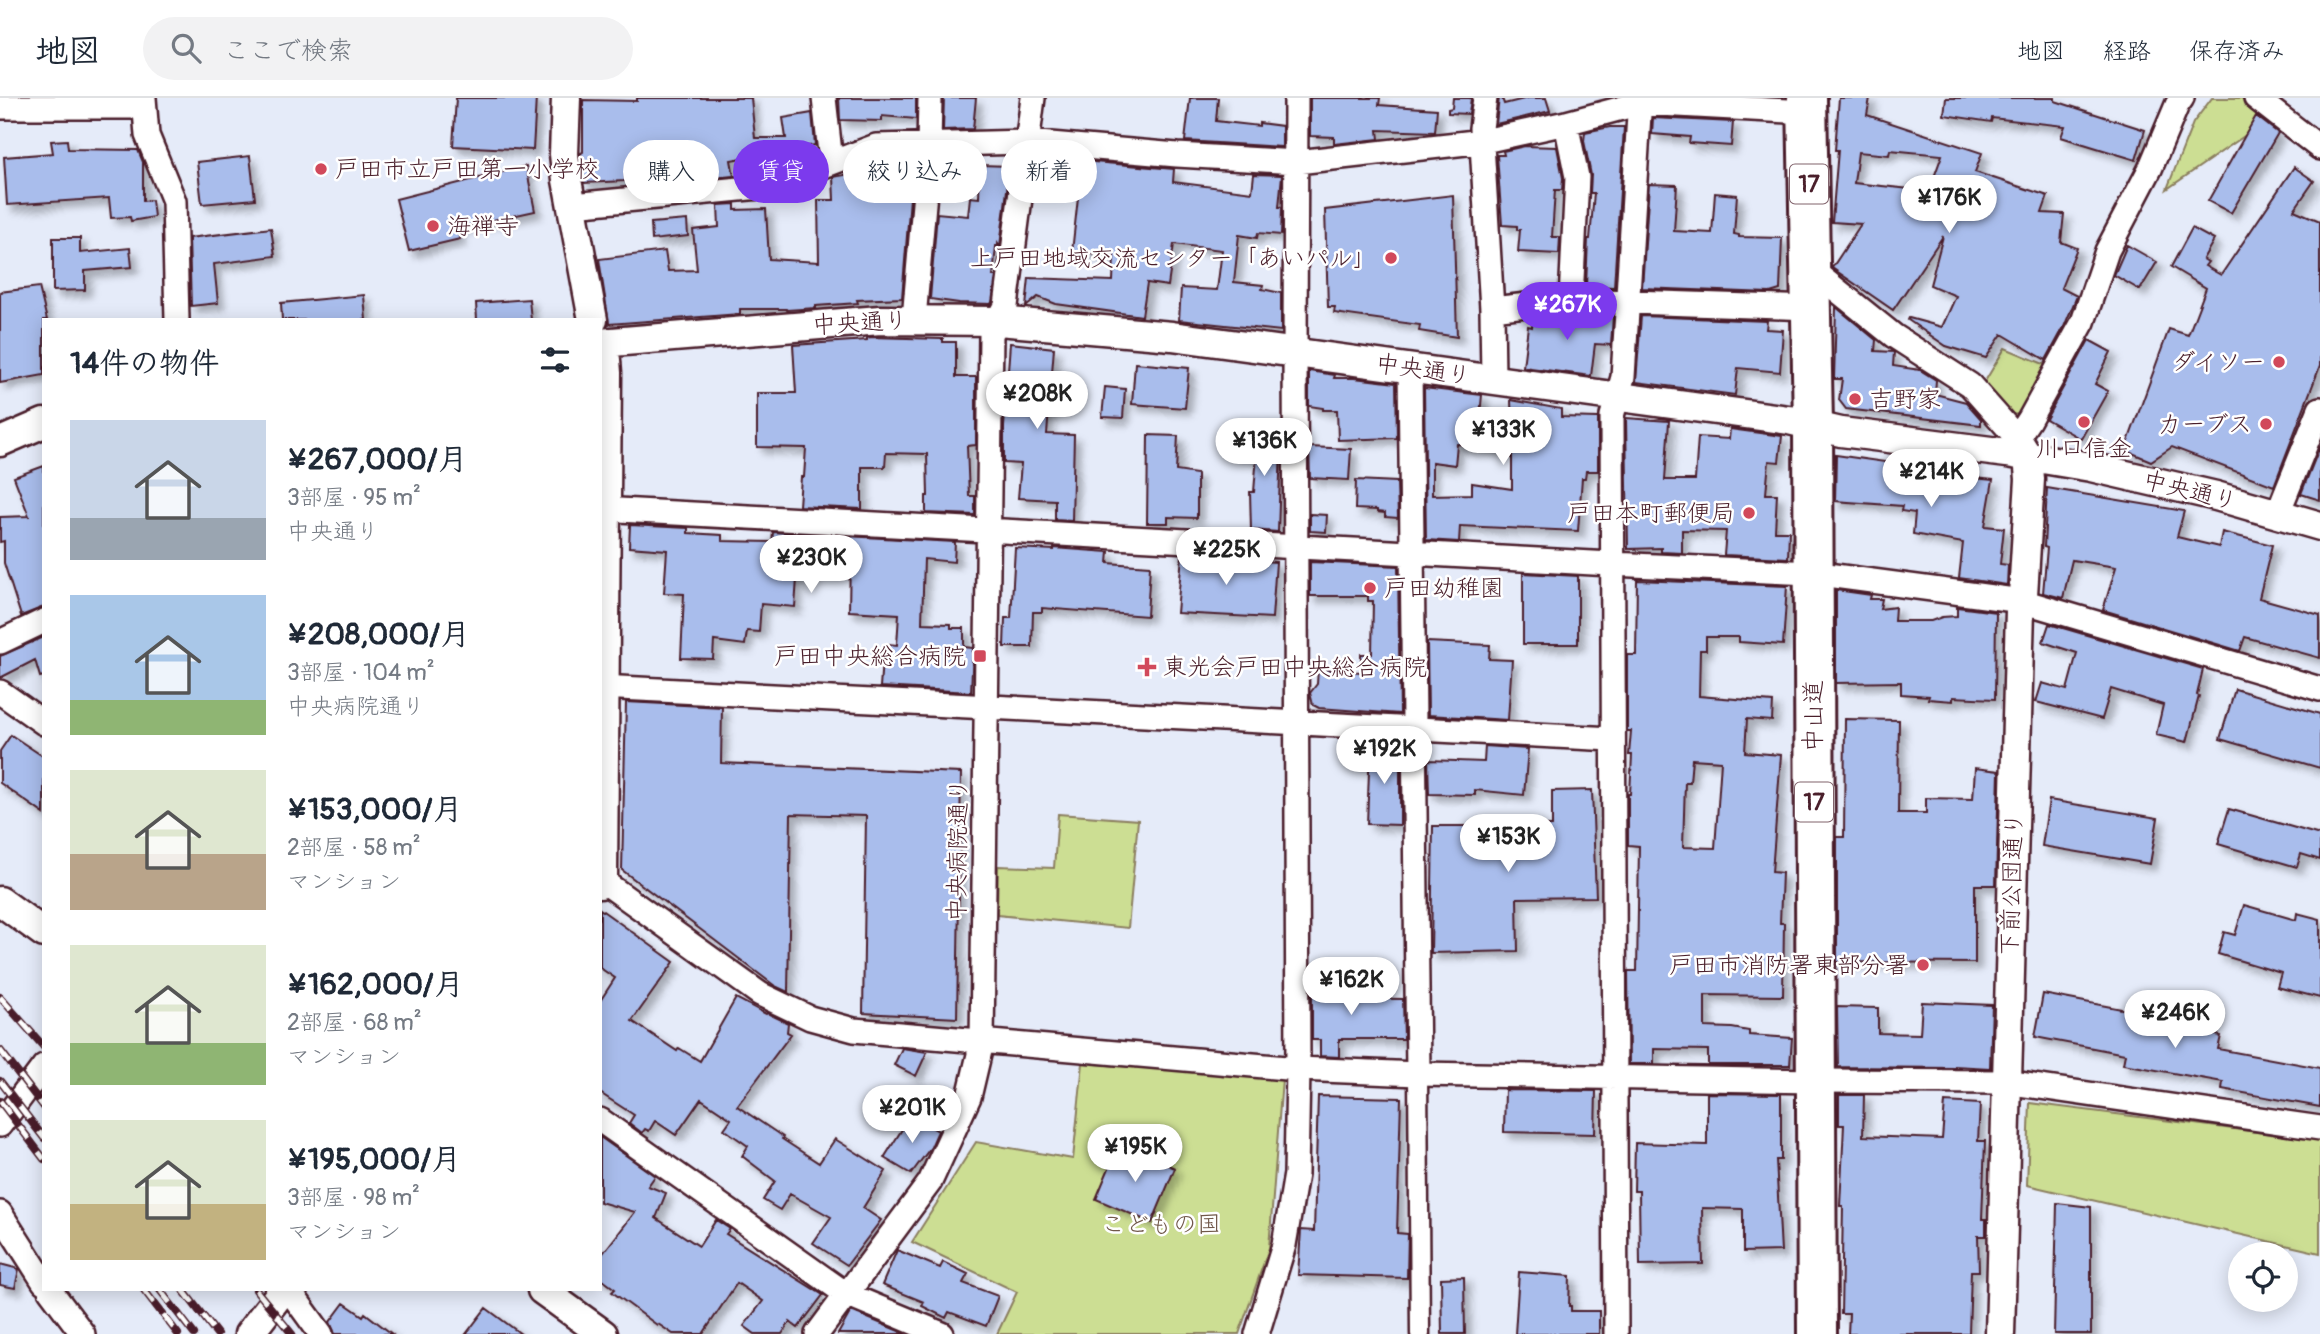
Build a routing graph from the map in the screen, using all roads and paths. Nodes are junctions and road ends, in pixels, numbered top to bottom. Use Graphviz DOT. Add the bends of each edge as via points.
graph roads {
  1 [pos="566,98"];
  2 [pos="824,98"];
  3 [pos="930,98"];
  4 [pos="1033,98"];
  5 [pos="1297,98"];
  6 [pos="1485,98"];
  7 [pos="2182,98"];
  8 [pos="2256,98"];
  9 [pos="1640,101"];
  10 [pos="144,103"];
  11 [pos="1807,105"];
  12 [pos="0,107"];
  13 [pos="1566,123"];
  14 [pos="929,140"];
  15 [pos="1027,140"];
  16 [pos="1484,141"];
  17 [pos="1097,148"];
  18 [pos="2320,148"];
  19 [pos="843,158"];
  20 [pos="831,162"];
  21 [pos="1297,162"];
  22 [pos="924,203"];
  23 [pos="1019,203"];
  24 [pos="573,205"];
  25 [pos="1812,270"];
  26 [pos="1571,300"];
  27 [pos="1629,301"];
  28 [pos="1812,308"];
  29 [pos="1492,309"];
  30 [pos="177,318"];
  31 [pos="593,318"];
  32 [pos="914,319"];
  33 [pos="998,321"];
  34 [pos="602,344"];
  35 [pos="602,349"];
  36 [pos="1295,352"];
  37 [pos="1410,368"];
  38 [pos="1493,379"];
  39 [pos="1618,397"];
  40 [pos="2320,409"];
  41 [pos="42,424"];
  42 [pos="1813,425"];
  43 [pos="0,442"];
  44 [pos="2017,449"];
  45 [pos="603,509"];
  46 [pos="2278,513"];
  47 [pos="2320,526"];
  48 [pos="988,529"];
  49 [pos="1296,547"];
  50 [pos="1411,553"];
  51 [pos="1611,564"];
  52 [pos="1812,573"];
  53 [pos="2022,601"];
  54 [pos="42,622"];
  55 [pos="0,642"];
  56 [pos="602,687"];
  57 [pos="2320,689"];
  58 [pos="0,692"];
  59 [pos="986,707"];
  60 [pos="42,722"];
  61 [pos="1296,722"];
  62 [pos="1412,728"];
  63 [pos="1613,739"];
  64 [pos="602,882"];
  65 [pos="0,901"];
  66 [pos="42,932"];
  67 [pos="982,1042"];
  68 [pos="42,1069"];
  69 [pos="1298,1069"];
  70 [pos="1418,1074"];
  71 [pos="1615,1076"];
  72 [pos="1816,1081"];
  73 [pos="2006,1082"];
  74 [pos="602,1121"];
  75 [pos="0,1125"];
  76 [pos="2320,1128"];
  77 [pos="0,1213"];
  78 [pos="42,1279"];
  79 [pos="51,1291"];
  80 [pos="285,1291"];
  81 [pos="287,1291"];
  82 [pos="543,1291"];
  83 [pos="846,1294"];
  84 [pos="83,1334"];
  85 [pos="249,1334"];
  86 [pos="321,1334"];
  87 [pos="603,1334"];
  88 [pos="817,1334"];
  89 [pos="942,1334"];
  90 [pos="1257,1334"];
  91 [pos="1420,1334"];
  92 [pos="1616,1334"];
  93 [pos="1817,1334"];
  94 [pos="2000,1334"];
  1 -- 24 [label="street" via="564,154"];
  2 -- 20 [label="street"];
  3 -- 14 [label="street"];
  4 -- 15 [label="street, 中央病院通り"];
  5 -- 21 [label="street"];
  6 -- 16 [label="street"];
  7 -- 44 [label="street" via="2107,251 2083,322"];
  8 -- 18 [label="street"];
  9 -- 11 [label="street"];
  9 -- 13 [label="street"];
  9 -- 27 [label="street"];
  10 -- 12 [label="street"];
  10 -- 30 [label="street" via="147,135 174,201"];
  11 -- 25 [label="highway, 中山道 / 17"];
  13 -- 16 [label="street"];
  13 -- 26 [label="street" via="1577,177"];
  16 -- 21 [label="street"];
  16 -- 29 [label="street"];
  17 -- 21 [label="street"];
  19 -- 20 [label="street"];
  20 -- 24 [label="street" via="771,186"];
  21 -- 36 [label="street"];
  22 -- 32 [label="street"];
  23 -- 33 [label="street, 中央病院通り" via="1006,306"];
  24 -- 31 [label="street"];
  25 -- 28 [label="highway, 中山道 / 17"];
  25 -- 44 [label="street" via="1894,337 1970,385"];
  26 -- 27 [label="street"];
  26 -- 29 [label="street"];
  27 -- 28 [label="street"];
  27 -- 39 [label="street"];
  28 -- 42 [label="highway, 中山道 / 17"];
  29 -- 38 [label="street"];
  32 -- 33 [label="street, 中央通り"];
  32 -- 34 [label="street, 中央通り"];
  33 -- 36 [label="street, 中央通り" via="1118,330"];
  33 -- 48 [label="street, 中央病院通り" via="991,334"];
  35 -- 45 [label="street" via="607,373"];
  36 -- 37 [label="street, 中央通り"];
  36 -- 49 [label="street"];
  37 -- 38 [label="street, 中央通り"];
  37 -- 50 [label="street"];
  38 -- 39 [label="street, 中央通り"];
  39 -- 42 [label="street, 中央通り"];
  39 -- 51 [label="street" via="1612,416"];
  40 -- 46 [label="street"];
  41 -- 43 [label="street"];
  42 -- 44 [label="street, 中央通り" via="1841,432"];
  42 -- 52 [label="highway, 中山道 / 17"];
  44 -- 46 [label="street, 中央通り"];
  44 -- 53 [label="street, 下前公団通り" via="2030,479"];
  45 -- 48 [label="street"];
  45 -- 56 [label="street"];
  46 -- 47 [label="street, 中央通り"];
  48 -- 49 [label="street"];
  48 -- 59 [label="street, 中央病院通り"];
  49 -- 50 [label="street"];
  49 -- 61 [label="street"];
  50 -- 51 [label="street"];
  50 -- 62 [label="street"];
  51 -- 52 [label="street"];
  51 -- 63 [label="street"];
  52 -- 53 [label="street"];
  52 -- 72 [label="highway, 中山道 / 17"];
  53 -- 57 [label="street"];
  53 -- 73 [label="street, 下前公団通り"];
  54 -- 55 [label="street"];
  56 -- 59 [label="street"];
  58 -- 60 [label="street"];
  59 -- 61 [label="street"];
  59 -- 67 [label="street, 中央病院通り"];
  61 -- 62 [label="street"];
  61 -- 69 [label="street"];
  62 -- 63 [label="street"];
  62 -- 70 [label="street"];
  63 -- 71 [label="street"];
  64 -- 67 [label="street" via="760,994 810,1018 854,1030"];
  65 -- 66 [label="street"];
  67 -- 69 [label="street"];
  67 -- 83 [label="street, 中央病院通り" via="969,1097 930,1182"];
  68 -- 75 [label="street"];
  69 -- 70 [label="street"];
  69 -- 90 [label="street" via="1296,1174 1284,1245"];
  70 -- 71 [label="street"];
  70 -- 91 [label="street"];
  71 -- 72 [label="street"];
  71 -- 92 [label="street"];
  72 -- 73 [label="street"];
  72 -- 93 [label="highway, 中山道 / 17"];
  73 -- 76 [label="street"];
  73 -- 94 [label="street, 下前公団通り"];
  74 -- 83 [label="street"];
  77 -- 78 [label="street"];
  79 -- 84 [label="street"];
  80 -- 85 [label="street"];
  81 -- 86 [label="street"];
  82 -- 87 [label="street"];
  83 -- 88 [label="street, 中央病院通り"];
  83 -- 89 [label="street"];
}
